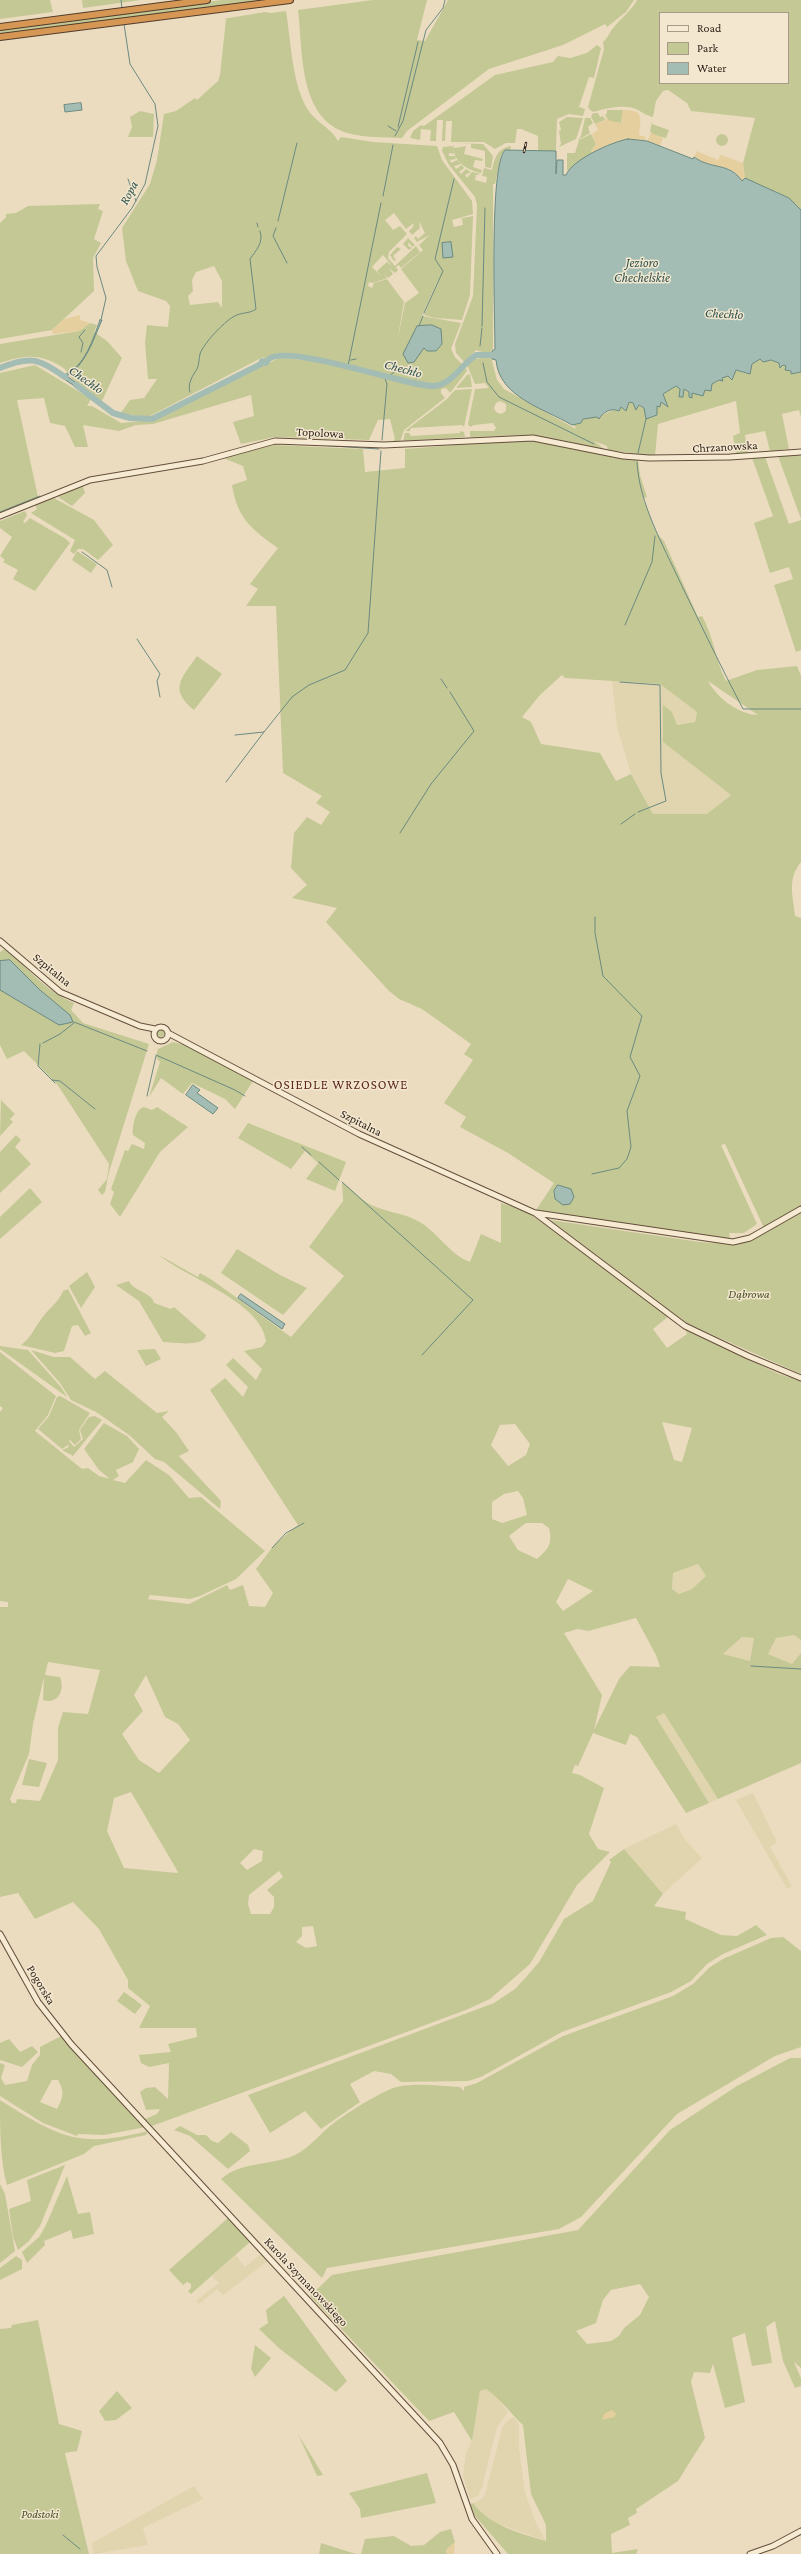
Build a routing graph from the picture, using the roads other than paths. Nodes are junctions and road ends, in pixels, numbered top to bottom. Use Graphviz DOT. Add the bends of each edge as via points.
graph roads {
  1 [pos="207,0"];
  2 [pos="290,0"];
  3 [pos="17,24"];
  4 [pos="0,27"];
  5 [pos="0,32"];
  6 [pos="0,37"];
  7 [pos="801,452"];
  8 [pos="649,458"];
  9 [pos="0,516"];
  10 [pos="0,941"];
  11 [pos="154,1031"];
  12 [pos="168,1035"];
  13 [pos="801,1209"];
  14 [pos="535,1213"];
  15 [pos="801,1378"];
  16 [pos="0,1934"];
  17 [pos="71,2044"];
  18 [pos="801,2531"];
  19 [pos="498,2554"];
  20 [pos="750,2554"];
  1 -- 3 [label="highway"];
  2 -- 6 [label="highway"];
  3 -- 4 [label="highway"];
  3 -- 5 [label="highway"];
  7 -- 8 [label="street, Chrzanowska" via="730,457"];
  8 -- 9 [label="street, Topolowa" via="623,456 532,438 384,445 274,441 203,461 90,480"];
  10 -- 11 [label="street, Szpitalna" via="60,992"];
  11 -- 12 [label="street" via="163,1027"];
  11 -- 12 [label="street" via="160,1041"];
  12 -- 14 [label="street, Szpitalna" via="377,1143"];
  13 -- 14 [label="street" via="750,1238 734,1242"];
  14 -- 15 [label="street" via="685,1326"];
  16 -- 17 [label="street, Pogorska" via="38,2002"];
  17 -- 19 [label="street, Karola Szymanowskiego" via="436,2438 453,2465 472,2519"];
  18 -- 20 [label="street" via="773,2546"];
}
